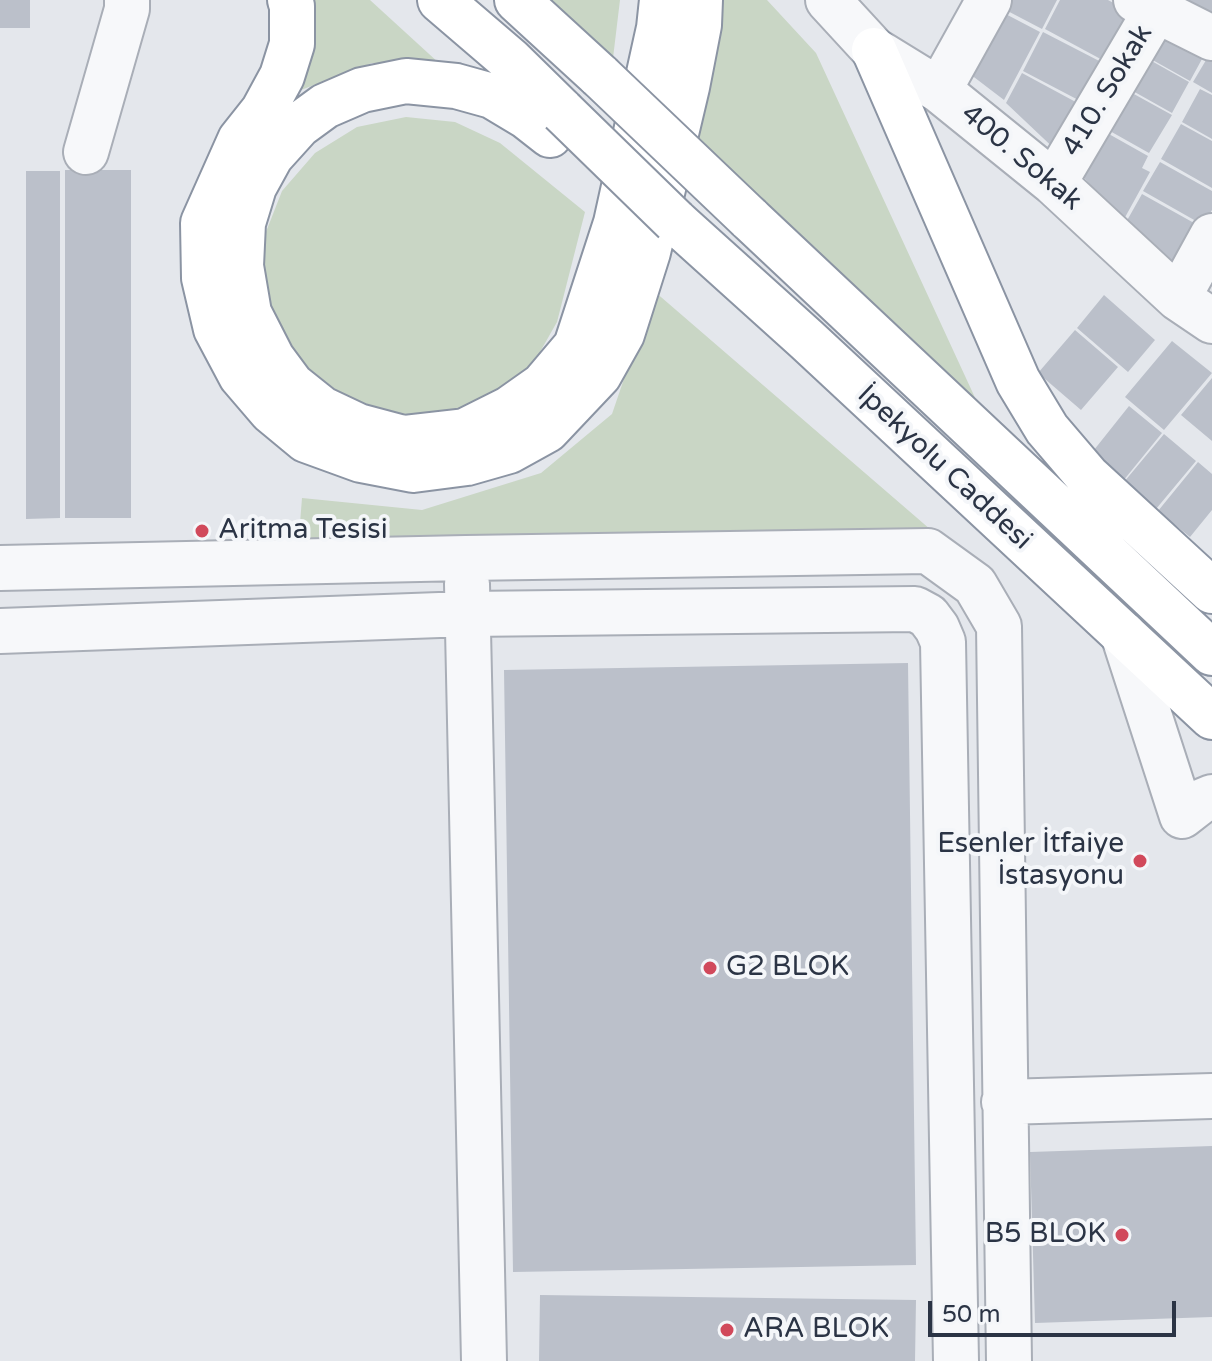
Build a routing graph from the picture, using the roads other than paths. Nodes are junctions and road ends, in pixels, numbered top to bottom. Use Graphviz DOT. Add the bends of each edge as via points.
graph roads {
  1 [pos="127,0"];
  2 [pos="290,0"];
  3 [pos="440,0"];
  4 [pos="517,0"];
  5 [pos="662,0"];
  6 [pos="700,0"];
  7 [pos="828,0"];
  8 [pos="989,0"];
  9 [pos="1151,3"];
  10 [pos="1212,38"];
  11 [pos="874,50"];
  12 [pos="939,90"];
  13 [pos="556,123"];
  14 [pos="86,152"];
  15 [pos="1054,183"];
  16 [pos="1212,236"];
  17 [pos="1195,310"];
  18 [pos="466,558"];
  19 [pos="0,568"];
  20 [pos="1212,591"];
  21 [pos="467,614"];
  22 [pos="0,631"];
  23 [pos="1123,634"];
  24 [pos="1212,653"];
  25 [pos="1212,717"];
  26 [pos="1202,815"];
  27 [pos="1212,1096"];
  28 [pos="1004,1102"];
  29 [pos="484,1361"];
  30 [pos="956,1361"];
  31 [pos="1009,1361"];
  1 -- 14 [label="street"];
  2 -- 6 [label="highway" via="292,44 282,76 240,140 203,223 204,278 216,329 241,376 306,440 361,460 413,470 509,451 547,430 599,375 622,334 648,252 687,87"];
  3 -- 13 [label="highway" via="510,60"];
  4 -- 24 [label="highway, İpekyolu Caddesi, bridge"];
  5 -- 13 [label="highway" via="616,223 576,346 543,385 465,431 403,438 322,409 292,385 249,313 241,266 243,223 254,187 271,156 299,125 362,90 406,81 492,96 527,117"];
  7 -- 11 [label="street, 400. Sokak"];
  8 -- 12 [label="street"];
  9 -- 10 [label="street"];
  9 -- 15 [label="street, 410. Sokak"];
  11 -- 12 [label="street, 400. Sokak"];
  11 -- 20 [label="highway" via="1018,381 1047,429 1088,477"];
  12 -- 15 [label="street, 400. Sokak"];
  13 -- 23 [label="highway, İpekyolu Caddesi, bridge" via="579,160 621,193 675,221"];
  15 -- 17 [label="street, 400. Sokak"];
  16 -- 17 [label="street"];
  18 -- 19 [label="street"];
  18 -- 21 [label="street"];
  18 -- 28 [label="street" via="928,551 975,585 999,626"];
  21 -- 22 [label="street"];
  21 -- 29 [label="street"];
  21 -- 30 [label="street" via="915,609 937,628 943,642"];
  23 -- 25 [label="highway, İpekyolu Caddesi"];
  23 -- 26 [label="street"];
  27 -- 28 [label="street"];
  28 -- 31 [label="street"];
}
